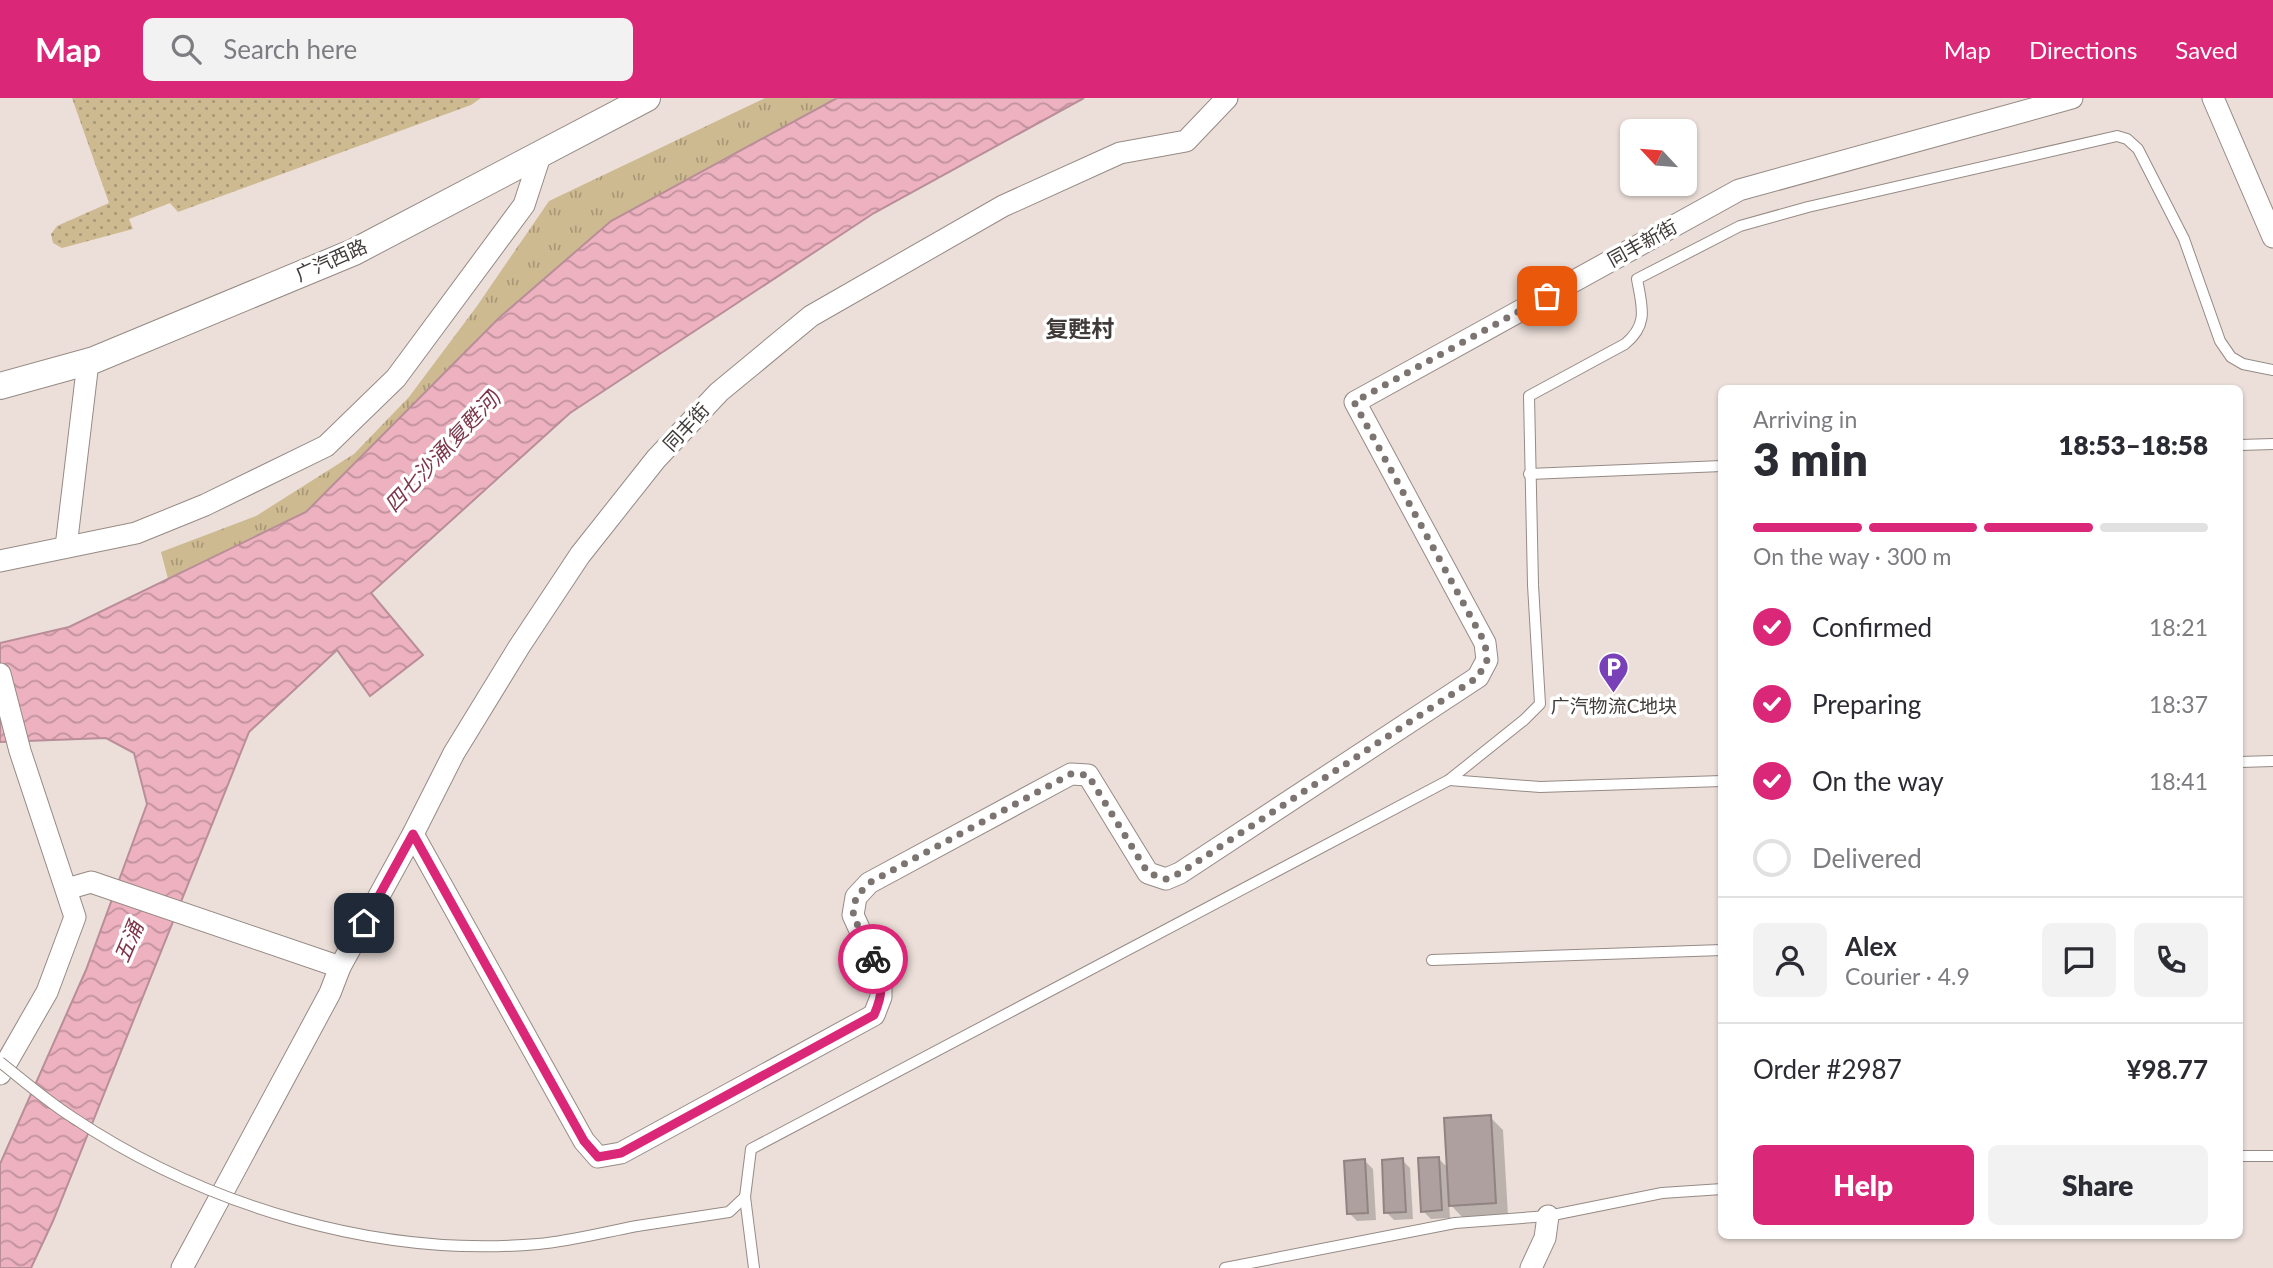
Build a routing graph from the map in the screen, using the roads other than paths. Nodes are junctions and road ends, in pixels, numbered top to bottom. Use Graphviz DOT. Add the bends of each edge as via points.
graph roads {
  1 [pos="647,98"];
  2 [pos="1227,98"];
  3 [pos="2072,98"];
  4 [pos="2213,98"];
  5 [pos="541,153"];
  6 [pos="2273,237"];
  7 [pos="88,362"];
  8 [pos="2273,370"];
  9 [pos="0,386"];
  10 [pos="2273,444"];
  11 [pos="2243,445"];
  12 [pos="1718,466"];
  13 [pos="1529,474"];
  14 [pos="66,547"];
  15 [pos="0,561"];
  16 [pos="0,674"];
  17 [pos="2273,761"];
  18 [pos="2243,762"];
  19 [pos="1448,780"];
  20 [pos="1718,781"];
  21 [pos="413,834"];
  22 [pos="67,889"];
  23 [pos="1718,950"];
  24 [pos="1432,960"];
  25 [pos="340,967"];
  26 [pos="0,1062"];
  27 [pos="0,1074"];
  28 [pos="2243,1156"];
  29 [pos="2273,1156"];
  30 [pos="1718,1189"];
  31 [pos="745,1197"];
  32 [pos="1548,1216"];
  33 [pos="182,1268"];
  34 [pos="754,1268"];
  35 [pos="1225,1268"];
  36 [pos="1531,1268"];
  1 -- 5 [label="street, 广汽西路"];
  2 -- 21 [label="street, 同丰街" via="1186,141 1120,153 1003,206 811,316 719,392 656,459 579,555 454,753"];
  3 -- 21 [label="street, 同丰新街" via="1739,190 1354,402 1485,643 1487,660 1478,677 1166,879 1148,873 1088,775 1071,774 869,883 856,897 853,915 880,977 881,998 874,1015 621,1153 598,1157 584,1141"];
  4 -- 6 [label="street"];
  5 -- 7 [label="street, 广汽西路" via="354,252"];
  5 -- 14 [label="street" via="524,205 396,378 326,446 136,533"];
  7 -- 9 [label="street, 广汽西路"];
  7 -- 14 [label="street"];
  8 -- 13 [label="lane" via="2243,364 2231,357 2220,341 2184,239 2138,149 2117,136 1740,226 1637,279 1642,312 1636,335 1529,396"];
  10 -- 11 [label="lane"];
  12 -- 13 [label="lane"];
  13 -- 19 [label="lane" via="1540,704"];
  14 -- 15 [label="street"];
  16 -- 22 [label="street" via="20,751"];
  17 -- 18 [label="lane"];
  19 -- 20 [label="lane" via="1541,787"];
  19 -- 31 [label="lane" via="751,1149"];
  21 -- 25 [label="street, 同丰街"];
  22 -- 25 [label="street" via="91,881"];
  22 -- 27 [label="street" via="75,917 47,992"];
  23 -- 24 [label="lane"];
  25 -- 33 [label="street, 同丰街"];
  26 -- 31 [label="lane, bridge" via="71,1117 145,1160 208,1191 303,1223 417,1243 472,1247 540,1244 729,1212"];
  28 -- 29 [label="lane"];
  30 -- 32 [label="lane" via="1662,1193"];
  31 -- 34 [label="lane"];
  32 -- 35 [label="lane" via="1455,1223"];
  32 -- 36 [label="street" via="1545,1238"];
}
